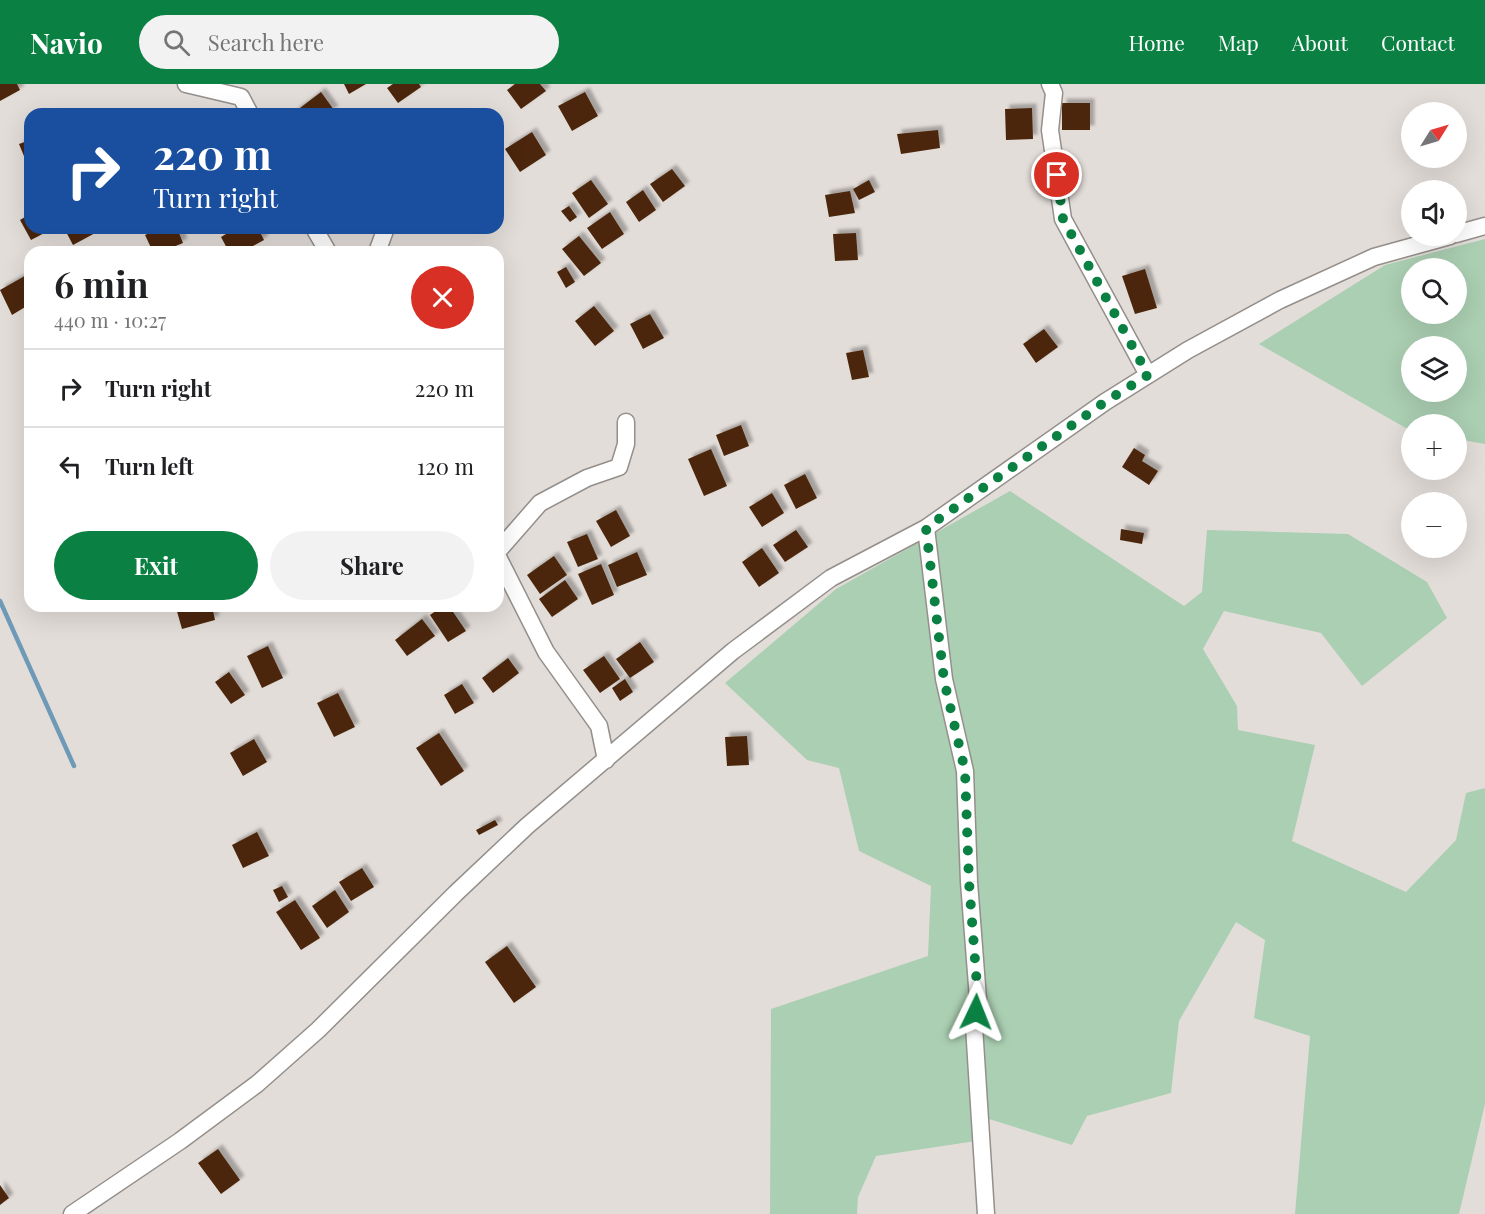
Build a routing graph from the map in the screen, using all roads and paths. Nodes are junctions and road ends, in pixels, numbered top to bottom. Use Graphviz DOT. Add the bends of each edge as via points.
graph roads {
  1 [pos="186,84"];
  2 [pos="230,84"];
  3 [pos="1050,84"];
  4 [pos="241,97"];
  5 [pos="247,108"];
  6 [pos="1485,226"];
  7 [pos="1467,231"];
  8 [pos="1414,246"];
  9 [pos="1148,375"];
  10 [pos="626,423"];
  11 [pos="926,528"];
  12 [pos="504,544"];
  13 [pos="504,569"];
  14 [pos="599,726"];
  15 [pos="629,739"];
  16 [pos="606,760"];
  17 [pos="72,1214"];
  18 [pos="986,1214"];
  1 -- 4 [label="street"];
  2 -- 4 [label="street"];
  3 -- 9 [label="street" via="1054,93 1050,130 1063,219"];
  4 -- 5 [label="street"];
  6 -- 7 [label="street"];
  8 -- 9 [label="street" via="1374,257 1290,295"];
  9 -- 11 [label="street"];
  10 -- 12 [label="street" via="627,444 619,467 587,478 540,503"];
  11 -- 15 [label="street" via="831,578 733,651"];
  11 -- 18 [label="street" via="944,680 965,771 978,999 974,1026"];
  13 -- 14 [label="street" via="546,652"];
  14 -- 15 [label="street"];
  14 -- 16 [label="street"];
  15 -- 16 [label="street"];
  16 -- 17 [label="street" via="495,856 318,1030 257,1084"];
}
